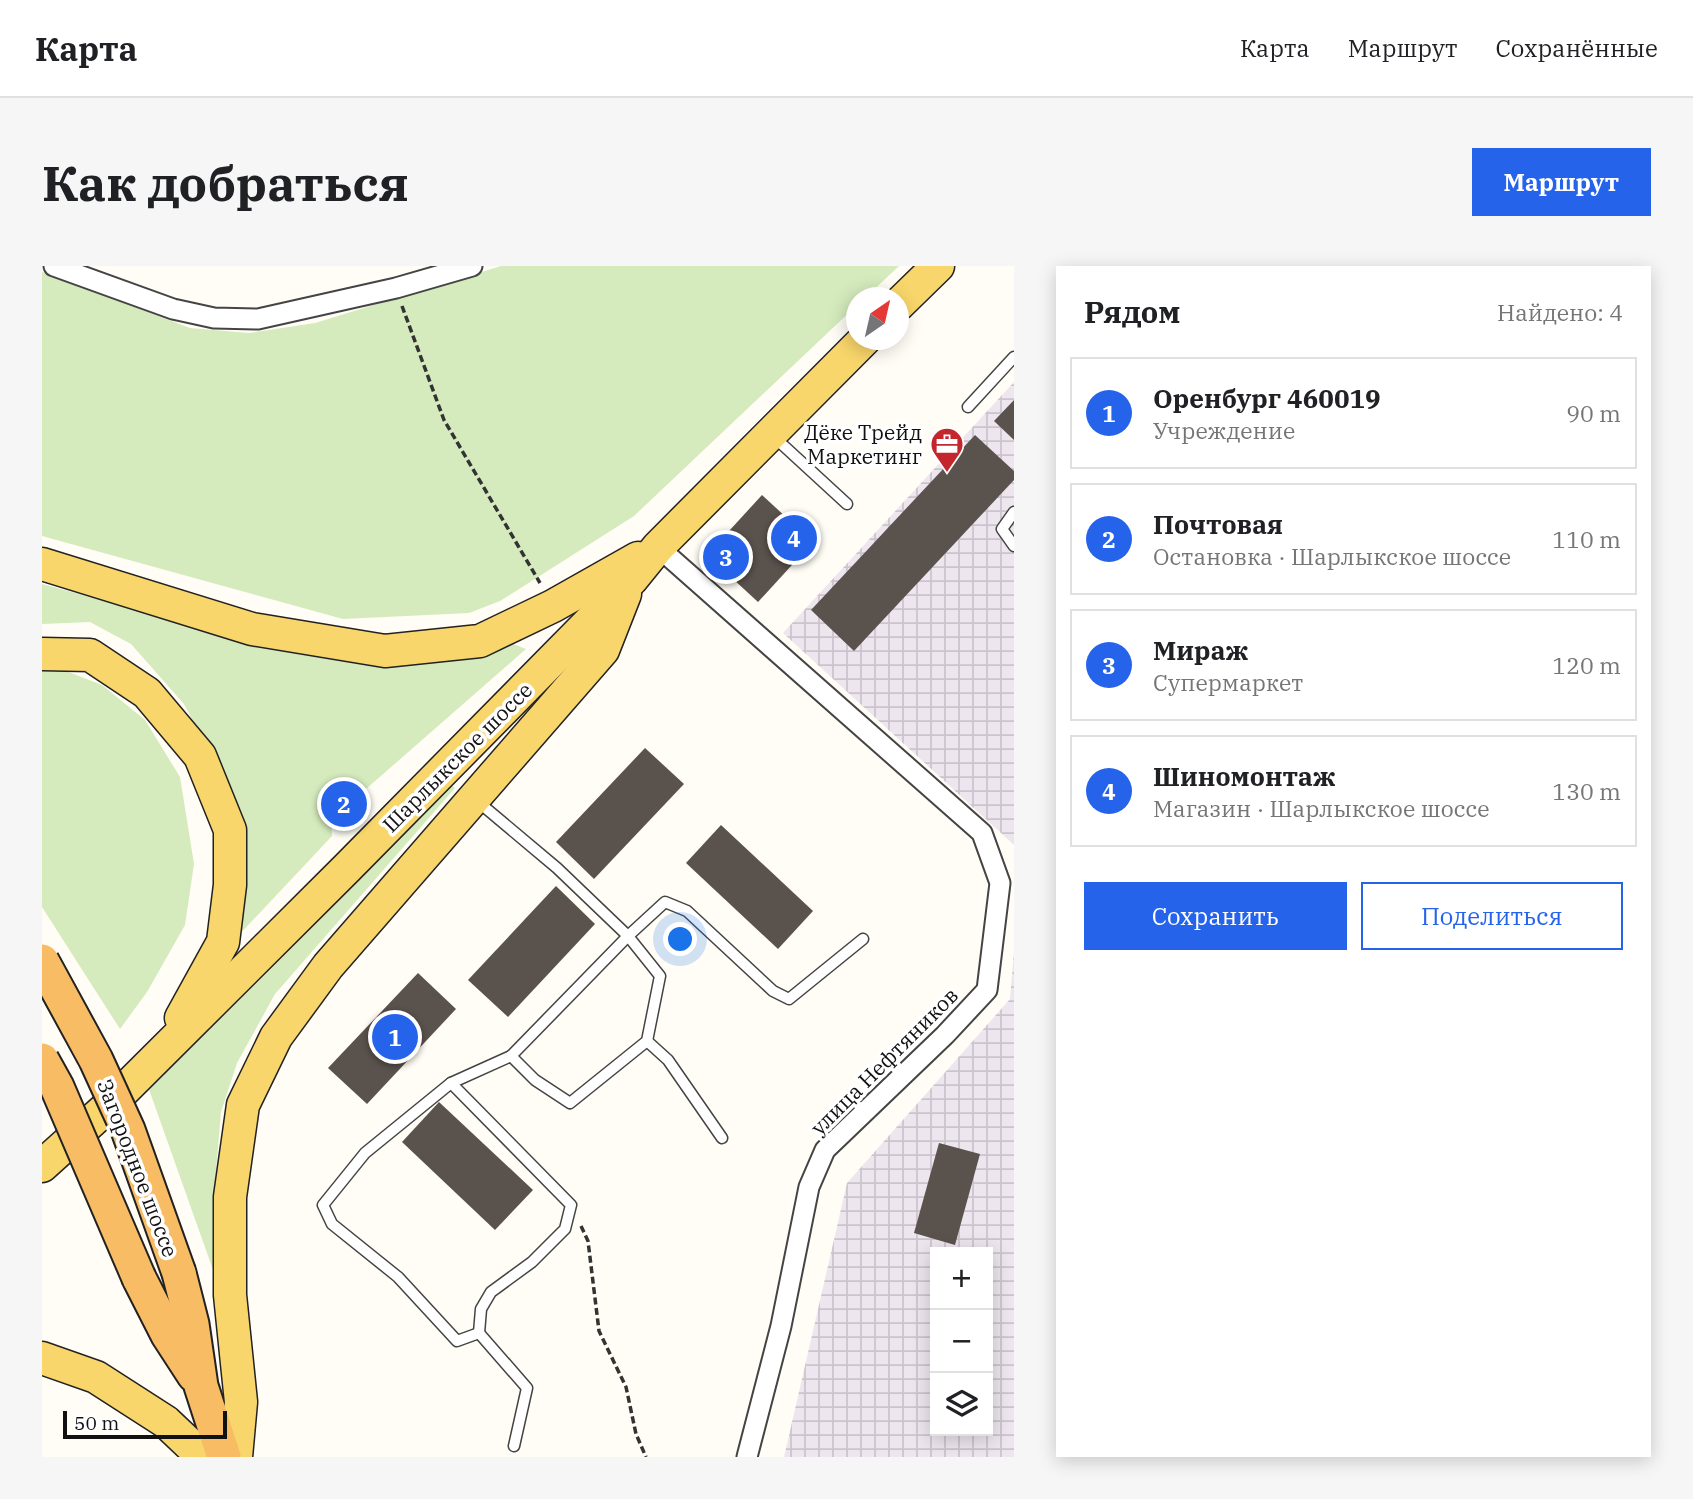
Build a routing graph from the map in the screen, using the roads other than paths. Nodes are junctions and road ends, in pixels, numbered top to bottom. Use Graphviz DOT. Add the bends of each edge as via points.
graph roads {
  1 [pos="54,266"];
  2 [pos="472,266"];
  3 [pos="938,266"];
  4 [pos="909,294"];
  5 [pos="854,350"];
  6 [pos="1014,357"];
  7 [pos="968,407"];
  8 [pos="771,433"];
  9 [pos="847,504"];
  10 [pos="1014,512"];
  11 [pos="1014,546"];
  12 [pos="657,547"];
  13 [pos="42,564"];
  14 [pos="632,579"];
  15 [pos="42,654"];
  16 [pos="473,798"];
  17 [pos="628,936"];
  18 [pos="863,939"];
  19 [pos="42,961"];
  20 [pos="647,1041"];
  21 [pos="158,1056"];
  22 [pos="512,1056"];
  23 [pos="42,1060"];
  24 [pos="451,1083"];
  25 [pos="722,1138"];
  26 [pos="44,1164"];
  27 [pos="479,1333"];
  28 [pos="42,1358"];
  29 [pos="201,1386"];
  30 [pos="514,1446"];
  31 [pos="203,1457"];
  32 [pos="225,1457"];
  33 [pos="236,1457"];
  34 [pos="747,1457"];
  1 -- 2 [label="street" via="173,309 214,318 258,318"];
  3 -- 4 [label="main road"];
  5 -- 8 [label="main road, Шарлыкское шоссе"];
  6 -- 7 [label="lane"];
  8 -- 9 [label="lane"];
  8 -- 12 [label="main road, Шарлыкское шоссе"];
  10 -- 11 [label="lane" via="1002,529"];
  12 -- 13 [label="main road" via="480,641 385,651 252,629"];
  12 -- 14 [label="main road, Шарлыкское шоссе"];
  12 -- 34 [label="street, улица Нефтяников" via="982,833 1000,883 987,989 825,1150 809,1187 781,1326"];
  14 -- 16 [label="main road" via="603,650"];
  14 -- 21 [label="main road, Шарлыкское шоссе"];
  15 -- 21 [label="main road" via="90,655 147,693 200,756 230,830 223,942"];
  16 -- 17 [label="lane" via="557,868"];
  16 -- 33 [label="main road" via="301,1001 275,1037 243,1105 230,1197 230,1295 241,1402"];
  17 -- 18 [label="lane" via="665,902 687,911 773,991 789,999"];
  17 -- 20 [label="lane" via="660,976"];
  17 -- 22 [label="lane"];
  19 -- 29 [label="highway, Загородное шоссе, bridge" via="128,1130 178,1273 192,1324"];
  20 -- 22 [label="lane" via="570,1103 535,1080"];
  20 -- 25 [label="lane" via="668,1060"];
  21 -- 26 [label="main road, Шарлыкское шоссе"];
  22 -- 24 [label="lane"];
  23 -- 29 [label="highway, Загородное шоссе, bridge" via="139,1278"];
  24 -- 27 [label="lane" via="571,1205 565,1229 491,1292 481,1309"];
  24 -- 27 [label="lane" via="365,1153 323,1205 332,1224 398,1277 457,1341"];
  27 -- 30 [label="lane" via="527,1388"];
  28 -- 31 [label="main road" via="96,1377 166,1422"];
  29 -- 32 [label="highway, Загородное шоссе"];
}
